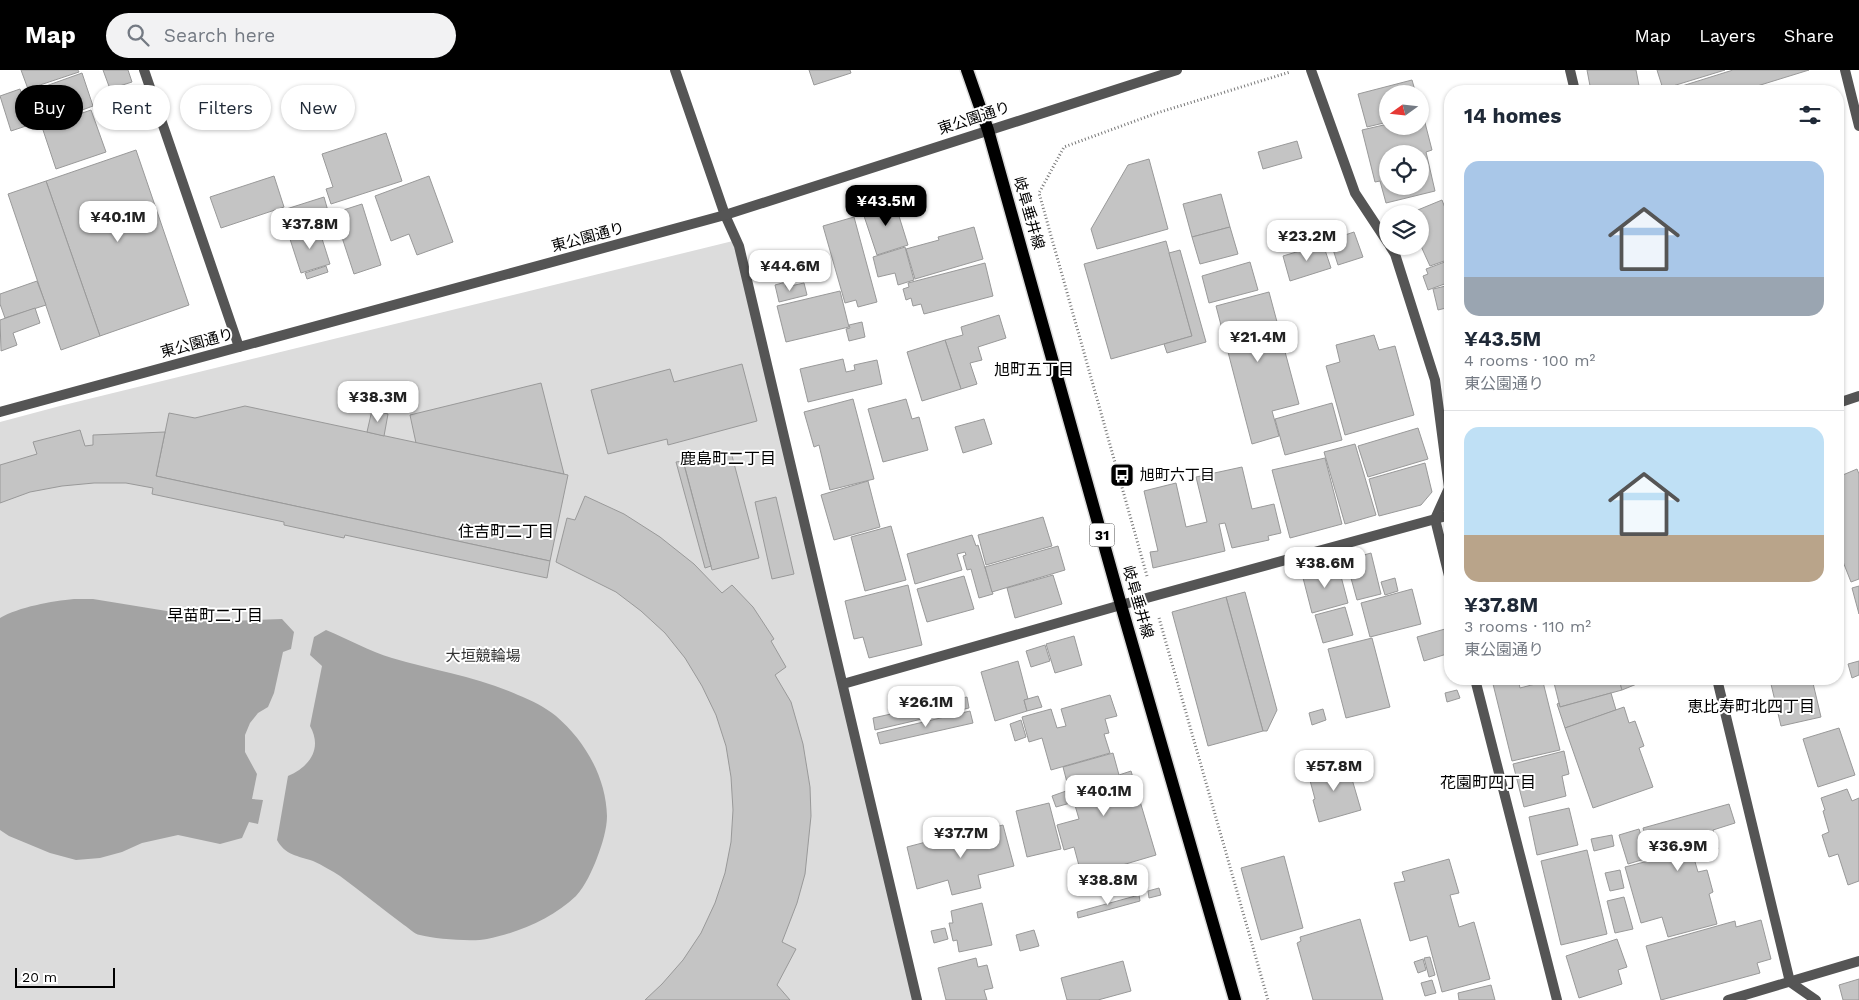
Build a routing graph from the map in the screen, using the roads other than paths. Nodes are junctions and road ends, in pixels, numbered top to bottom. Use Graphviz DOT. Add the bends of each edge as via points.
graph roads {
  1 [pos="144,70"];
  2 [pos="675,70"];
  3 [pos="967,70"];
  4 [pos="1177,70"];
  5 [pos="1311,70"];
  6 [pos="1570,70"];
  7 [pos="1845,70"];
  8 [pos="1574,85"];
  9 [pos="1859,126"];
  10 [pos="988,130"];
  11 [pos="724,215"];
  12 [pos="1379,231"];
  13 [pos="1395,255"];
  14 [pos="239,347"];
  15 [pos="1859,396"];
  16 [pos="1844,401"];
  17 [pos="0,412"];
  18 [pos="1444,449"];
  19 [pos="1444,499"];
  20 [pos="1444,516"];
  21 [pos="1435,519"];
  22 [pos="1444,556"];
  23 [pos="1121,605"];
  24 [pos="843,684"];
  25 [pos="1477,685"];
  26 [pos="1718,685"];
  27 [pos="1859,961"];
  28 [pos="1790,982"];
  29 [pos="917,1000"];
  30 [pos="1235,1000"];
  31 [pos="1557,1000"];
  32 [pos="1728,1000"];
  33 [pos="1816,1000"];
  1 -- 14 [label="street"];
  2 -- 11 [label="street"];
  3 -- 10 [label="main road, 岐阜垂井線 / 31"];
  4 -- 10 [label="street, 東公園通り"];
  5 -- 12 [label="street" via="1355,193"];
  6 -- 8 [label="street"];
  7 -- 9 [label="street"];
  10 -- 11 [label="street, 東公園通り"];
  10 -- 23 [label="main road, 岐阜垂井線 / 31"];
  11 -- 14 [label="street, 東公園通り"];
  11 -- 24 [label="street" via="739,246"];
  13 -- 18 [label="street" via="1435,380"];
  14 -- 17 [label="street, 東公園通り"];
  15 -- 16 [label="street"];
  19 -- 21 [label="street"];
  20 -- 21 [label="street"];
  21 -- 22 [label="street"];
  21 -- 23 [label="street"];
  23 -- 24 [label="street"];
  23 -- 30 [label="main road, 岐阜垂井線 / 31"];
  24 -- 29 [label="street"];
  25 -- 31 [label="street"];
  26 -- 28 [label="street"];
  27 -- 28 [label="street"];
  28 -- 32 [label="street"];
  28 -- 33 [label="street"];
}
